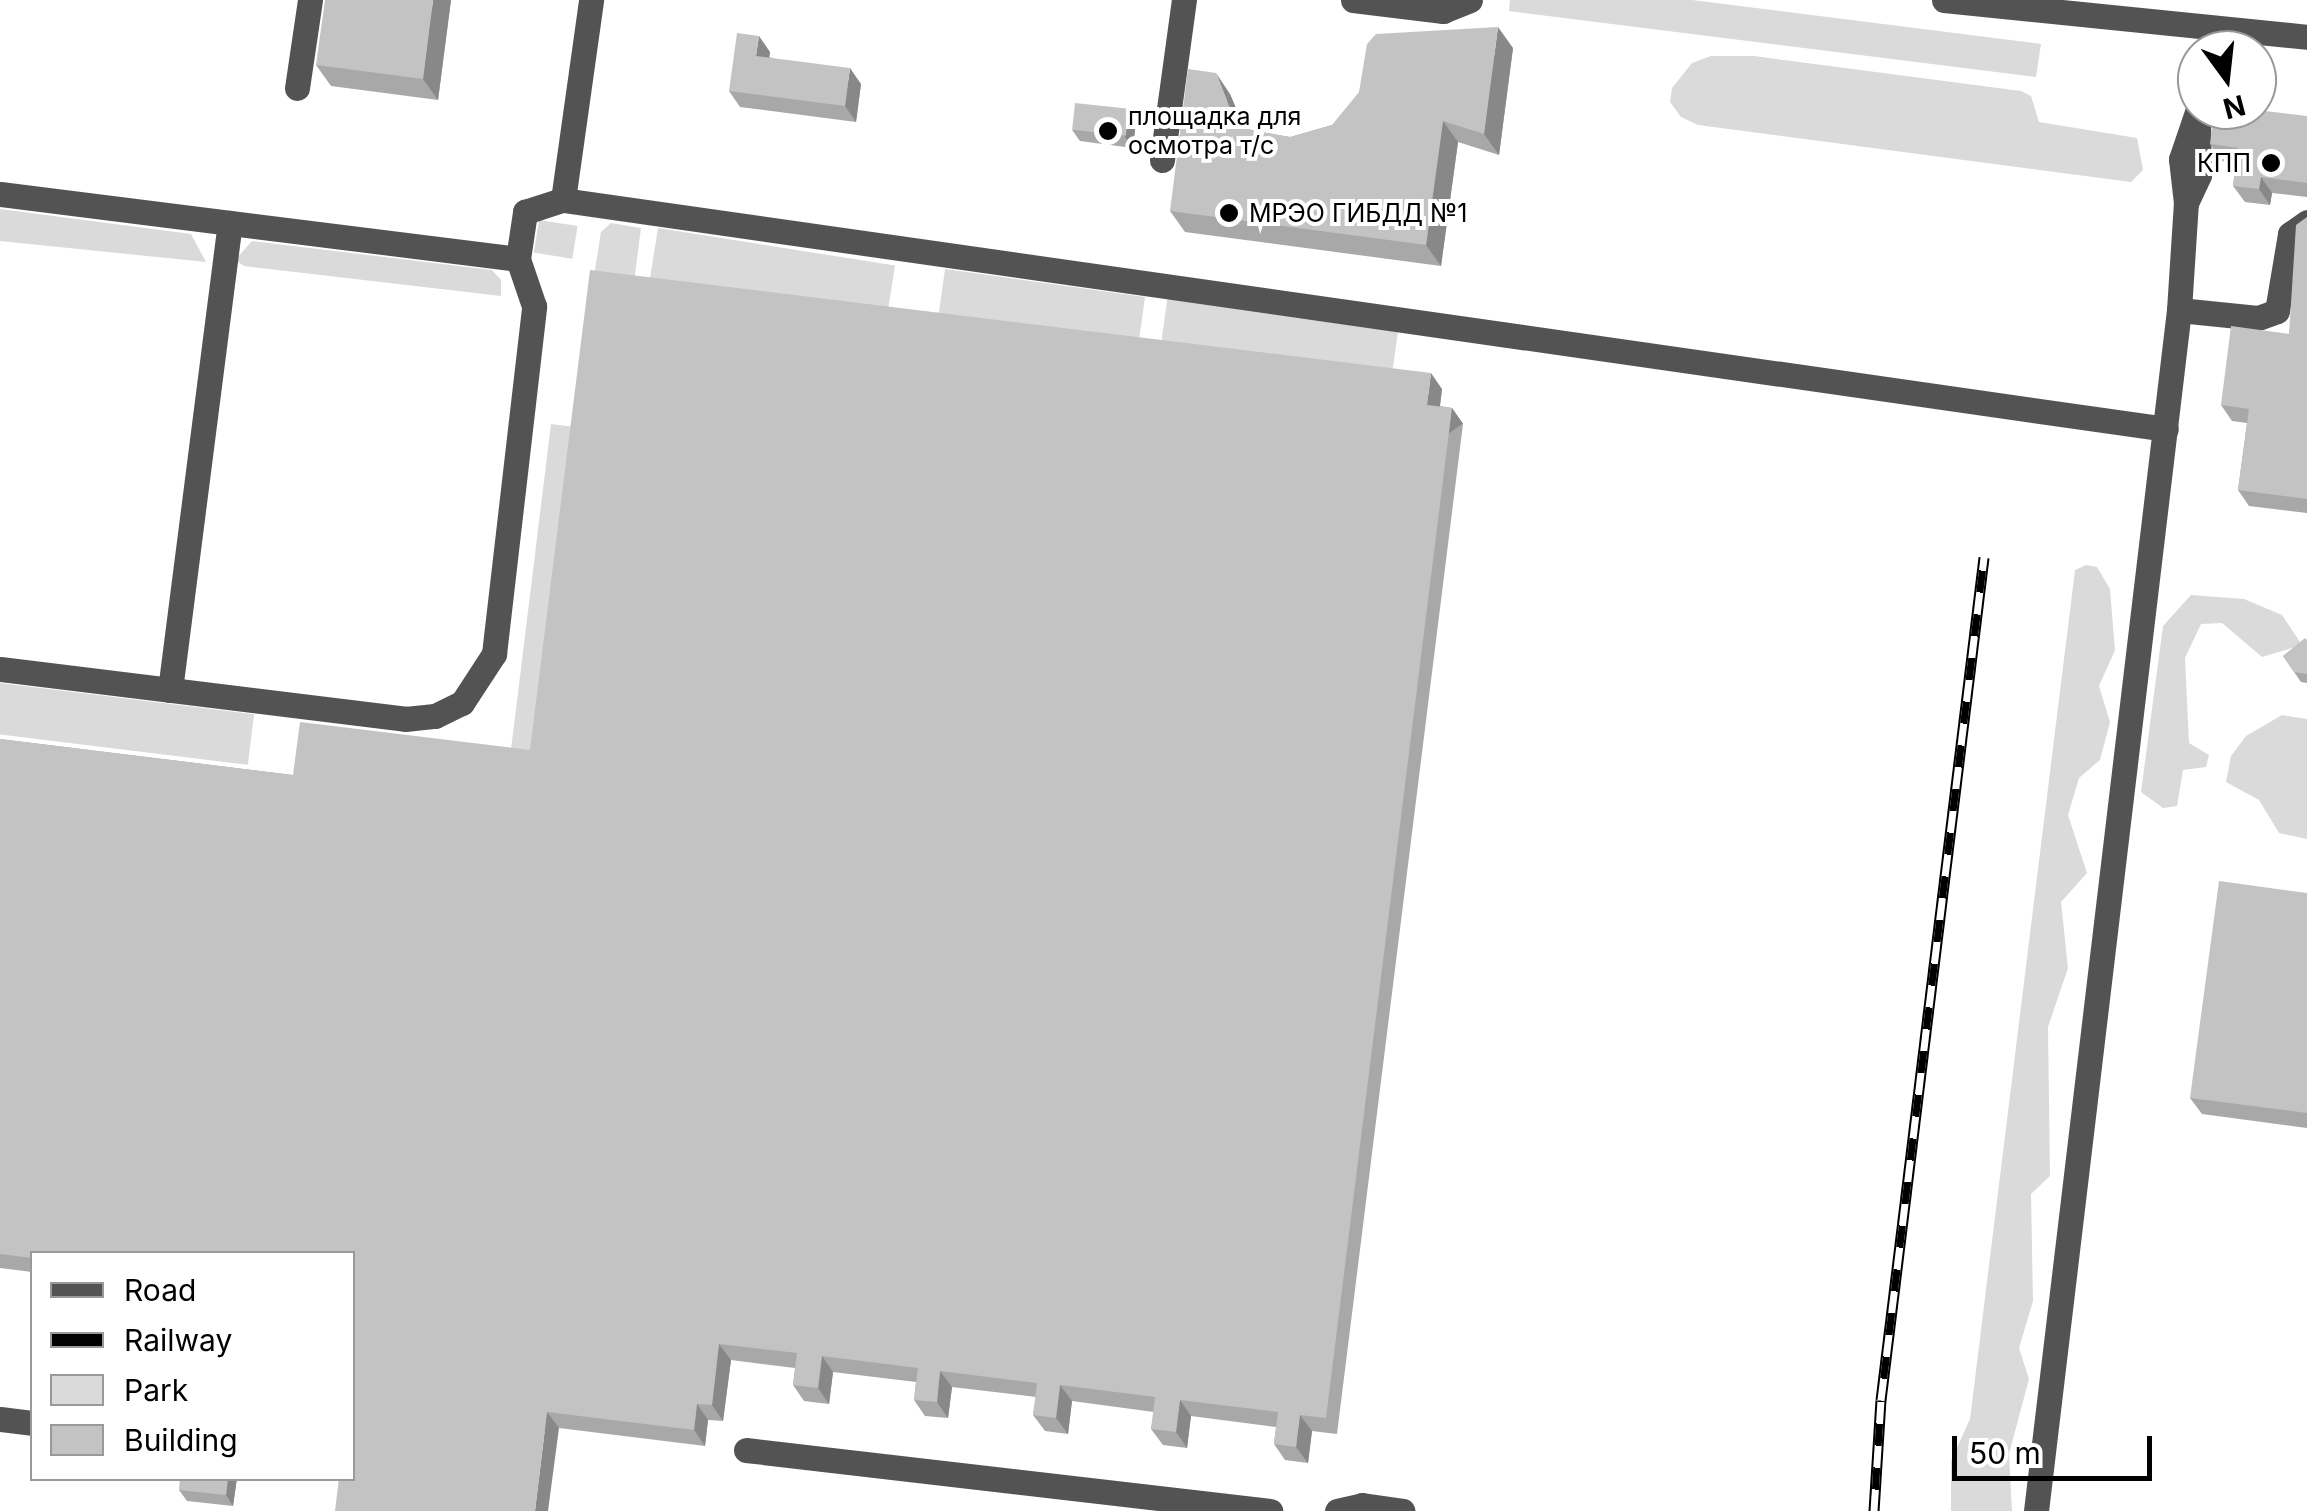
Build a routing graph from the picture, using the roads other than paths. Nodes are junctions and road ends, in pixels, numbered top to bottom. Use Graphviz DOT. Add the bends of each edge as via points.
graph roads {
  1 [pos="310,0"];
  2 [pos="591,0"];
  3 [pos="1184,0"];
  4 [pos="1354,0"];
  5 [pos="1470,0"];
  6 [pos="1944,0"];
  7 [pos="2177,36"];
  8 [pos="2307,38"];
  9 [pos="2277,39"];
  10 [pos="297,88"];
  11 [pos="2198,130"];
  12 [pos="1162,160"];
  13 [pos="0,194"];
  14 [pos="563,200"];
  15 [pos="230,222"];
  16 [pos="2307,222"];
  17 [pos="518,259"];
  18 [pos="2179,310"];
  19 [pos="2166,429"];
  20 [pos="0,669"];
  21 [pos="170,690"];
  22 [pos="0,1418"];
  23 [pos="30,1423"];
  24 [pos="746,1450"];
  25 [pos="1270,1511"];
  26 [pos="1337,1511"];
  27 [pos="1403,1511"];
  28 [pos="2036,1511"];
  1 -- 10 [label="street"];
  2 -- 14 [label="street"];
  3 -- 12 [label="street"];
  4 -- 5 [label="street" via="1443,12"];
  6 -- 7 [label="street"];
  8 -- 9 [label="street"];
  11 -- 18 [label="street" via="2200,168 2186,203"];
  13 -- 15 [label="street"];
  14 -- 17 [label="street" via="525,212"];
  14 -- 19 [label="street"];
  15 -- 17 [label="street"];
  15 -- 21 [label="street"];
  16 -- 18 [label="street" via="2290,234 2277,310 2258,318"];
  17 -- 21 [label="street" via="534,306 494,654 482,681 462,703 435,716 404,718"];
  18 -- 19 [label="street"];
  19 -- 28 [label="street"];
  20 -- 21 [label="street"];
  22 -- 23 [label="street"];
  24 -- 25 [label="street"];
  26 -- 27 [label="street" via="1362,1505"];
}
